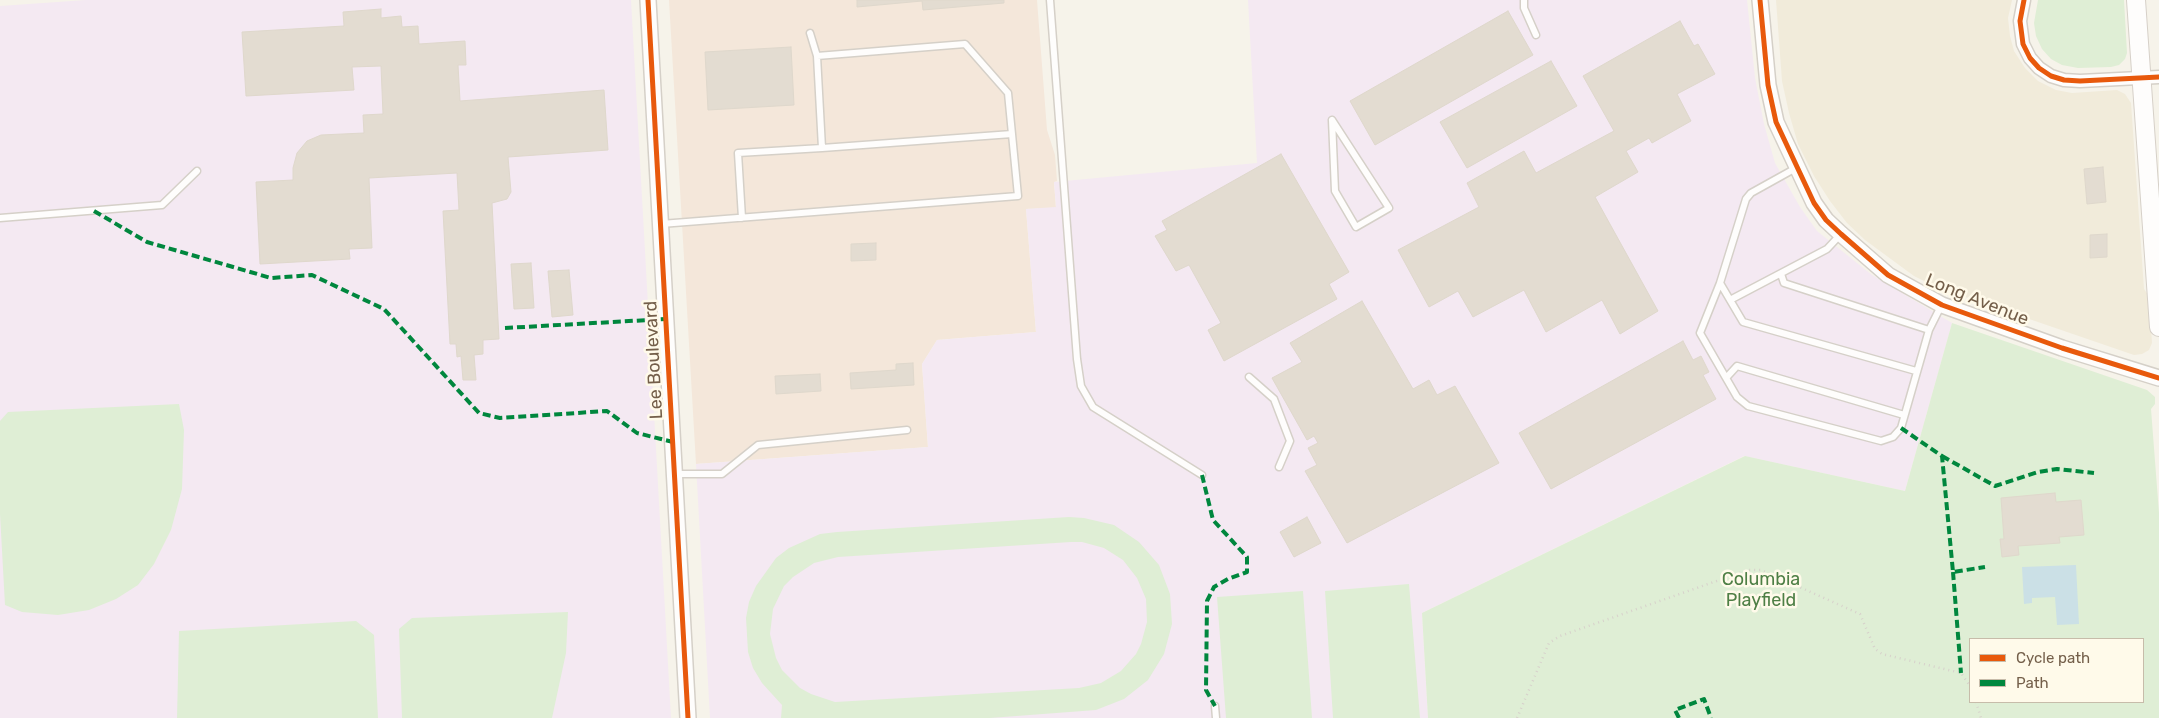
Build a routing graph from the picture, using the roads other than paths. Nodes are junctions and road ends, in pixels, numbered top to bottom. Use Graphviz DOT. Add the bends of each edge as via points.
graph roads {
  1 [pos="648,0"];
  2 [pos="1050,0"];
  3 [pos="1524,0"];
  4 [pos="1760,0"];
  5 [pos="2024,0"];
  6 [pos="2136,0"];
  7 [pos="810,33"];
  8 [pos="1536,35"];
  9 [pos="817,56"];
  10 [pos="2159,77"];
  11 [pos="2141,78"];
  12 [pos="1332,120"];
  13 [pos="1012,134"];
  14 [pos="822,148"];
  15 [pos="1796,168"];
  16 [pos="197,171"];
  17 [pos="0,218"];
  18 [pos="742,218"];
  19 [pos="660,224"];
  20 [pos="1841,234"];
  21 [pos="2156,257"];
  22 [pos="1780,274"];
  23 [pos="1720,283"];
  24 [pos="1730,300"];
  25 [pos="1942,304"];
  26 [pos="2159,326"];
  27 [pos="1929,330"];
  28 [pos="1916,371"];
  29 [pos="1249,377"];
  30 [pos="1726,378"];
  31 [pos="2159,378"];
  32 [pos="1904,414"];
  33 [pos="908,430"];
  34 [pos="1279,467"];
  35 [pos="675,474"];
  36 [pos="1202,475"];
  37 [pos="1215,706"];
  38 [pos="688,718"];
  39 [pos="1216,718"];
  1 -- 19 [label="street, Lee Boulevard"];
  2 -- 36 [label="lane" via="1081,386 1093,407"];
  3 -- 8 [label="lane" via="1524,8"];
  4 -- 15 [label="street, Long Avenue" via="1768,85 1776,122"];
  5 -- 11 [label="street" via="2020,33 2030,58 2039,68 2064,80"];
  6 -- 11 [label="main road"];
  7 -- 9 [label="lane"];
  9 -- 13 [label="lane" via="965,44 1008,93"];
  9 -- 14 [label="lane"];
  10 -- 11 [label="street"];
  11 -- 21 [label="main road"];
  12 -- 12 [label="lane" via="1389,208 1356,227 1335,191"];
  13 -- 14 [label="lane"];
  13 -- 18 [label="lane" via="1018,196"];
  14 -- 18 [label="lane" via="738,153"];
  15 -- 20 [label="street, Long Avenue" via="1814,203"];
  15 -- 23 [label="lane" via="1750,193 1746,199"];
  16 -- 17 [label="lane" via="162,205"];
  18 -- 19 [label="lane"];
  19 -- 35 [label="street, Lee Boulevard"];
  20 -- 22 [label="lane" via="1827,249"];
  20 -- 25 [label="street, Long Avenue" via="1888,275"];
  21 -- 26 [label="main road"];
  22 -- 24 [label="lane"];
  22 -- 27 [label="lane" via="1784,283"];
  23 -- 24 [label="lane"];
  23 -- 30 [label="lane" via="1700,333"];
  24 -- 28 [label="lane" via="1743,322"];
  25 -- 27 [label="lane"];
  25 -- 31 [label="street, Long Avenue" via="2062,348"];
  27 -- 28 [label="lane"];
  28 -- 32 [label="lane"];
  29 -- 34 [label="lane" via="1274,399 1290,441"];
  30 -- 32 [label="lane" via="1736,366"];
  30 -- 32 [label="lane" via="1737,397 1748,406 1856,436 1881,441 1893,437"];
  33 -- 35 [label="lane" via="758,445 722,474"];
  35 -- 38 [label="street, Lee Boulevard"];
  37 -- 39 [label="lane"];
}
